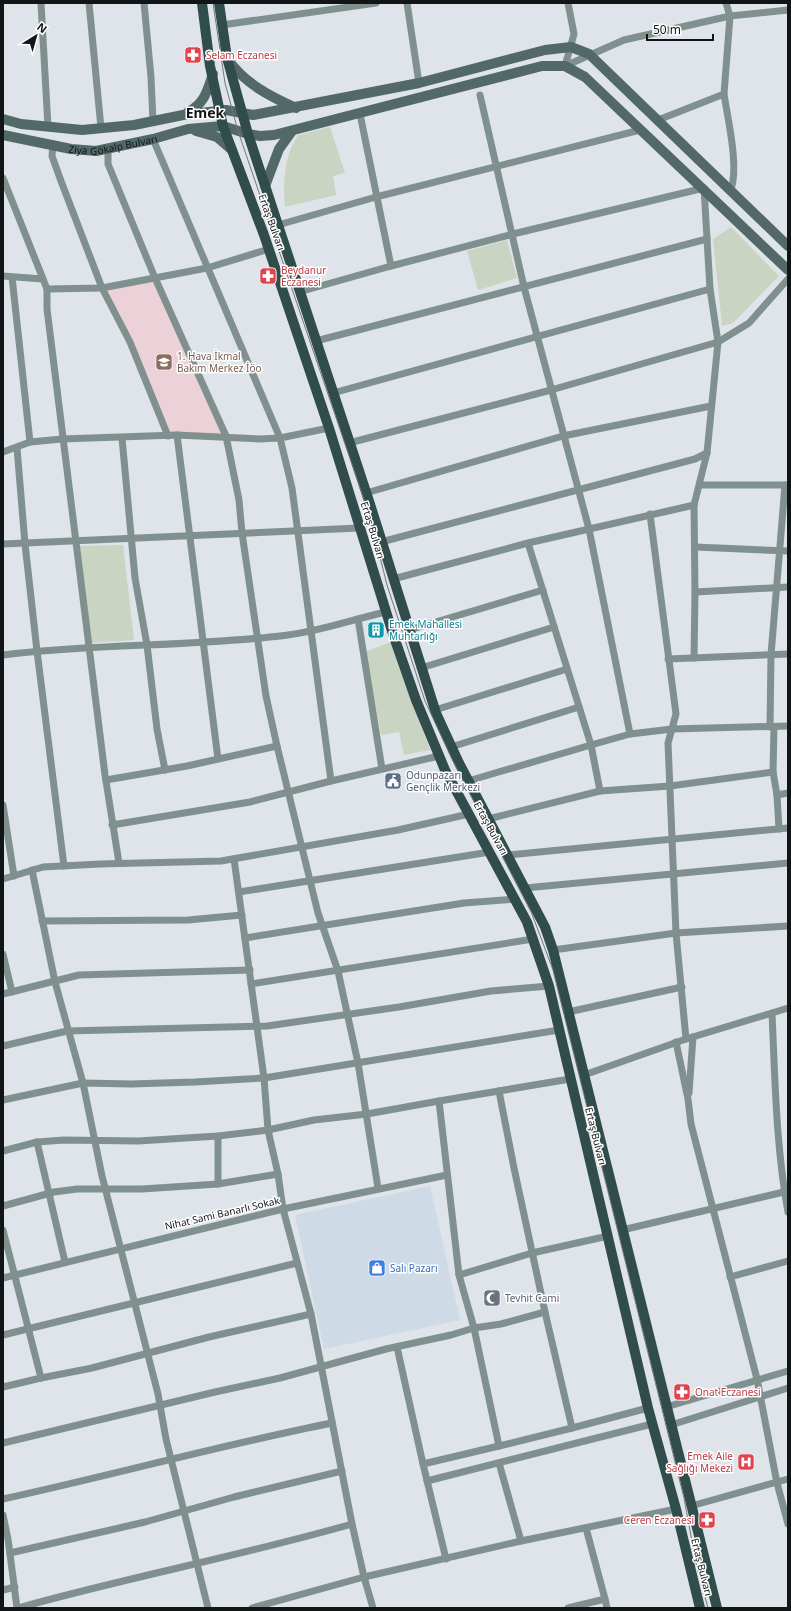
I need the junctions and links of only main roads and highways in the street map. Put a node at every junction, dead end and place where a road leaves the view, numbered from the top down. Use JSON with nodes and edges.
{"nodes":[{"id":1,"x":202,"y":3,"type":"edge"},
{"id":2,"x":219,"y":3,"type":"edge"},
{"id":3,"x":226,"y":58,"type":"junction"},
{"id":4,"x":213,"y":74,"type":"junction"},
{"id":5,"x":296,"y":108,"type":"junction"},
{"id":6,"x":220,"y":110,"type":"junction"},
{"id":7,"x":242,"y":114,"type":"junction"},
{"id":8,"x":183,"y":115,"type":"junction"},
{"id":9,"x":3,"y":119,"type":"edge"},
{"id":10,"x":223,"y":126,"type":"junction"},
{"id":11,"x":188,"y":129,"type":"junction"},
{"id":12,"x":292,"y":131,"type":"junction"},
{"id":13,"x":248,"y":134,"type":"junction"},
{"id":14,"x":3,"y":135,"type":"edge"},
{"id":15,"x":233,"y":151,"type":"junction"},
{"id":16,"x":265,"y":186,"type":"junction"},
{"id":17,"x":788,"y":246,"type":"edge"},
{"id":18,"x":788,"y":270,"type":"edge"},
{"id":19,"x":700,"y":1608,"type":"edge"},
{"id":20,"x":717,"y":1608,"type":"edge"}],
"edges":[{"from":1,"to":4,"type":"main road","name":"Ertaş Bulvarı"},
{"from":2,"to":3,"type":"main road","name":"Ertaş Bulvarı"},
{"from":3,"to":5,"type":"main road"},
{"from":3,"to":7,"type":"main road","name":"Ertaş Bulvarı"},
{"from":4,"to":6,"type":"main road","name":"Ertaş Bulvarı"},
{"from":4,"to":8,"type":"main road"},
{"from":5,"to":7,"type":"main road","name":"Ziya Gökalp Bulvarı"},
{"from":5,"to":17,"type":"main road","name":"Ziya Gökalp Bulvarı"},
{"from":6,"to":7,"type":"main road","name":"Ziya Gökalp Bulvarı"},
{"from":6,"to":8,"type":"main road","name":"Ziya Gökalp Bulvarı"},
{"from":6,"to":10,"type":"main road","name":"Ertaş Bulvarı"},
{"from":7,"to":13,"type":"main road","name":"Ertaş Bulvarı"},
{"from":8,"to":9,"type":"main road","name":"Ziya Gökalp Bulvarı"},
{"from":10,"to":11,"type":"main road","name":"Ziya Gökalp Bulvarı"},
{"from":10,"to":13,"type":"main road"},
{"from":10,"to":15,"type":"main road","name":"Ertaş Bulvarı"},
{"from":11,"to":14,"type":"main road","name":"Ziya Gökalp Bulvarı"},
{"from":11,"to":15,"type":"main road"},
{"from":12,"to":13,"type":"main road"},
{"from":12,"to":16,"type":"main road"},
{"from":12,"to":18,"type":"main road"},
{"from":13,"to":16,"type":"main road","name":"Ertaş Bulvarı"},
{"from":15,"to":19,"type":"main road","name":"Ertaş Bulvarı"},
{"from":16,"to":20,"type":"main road","name":"Ertaş Bulvarı"}]}
